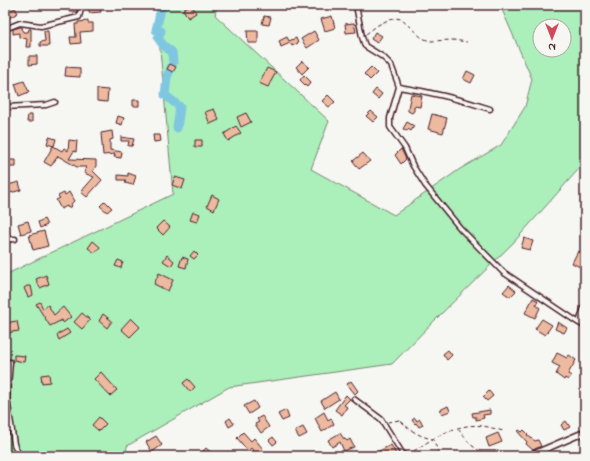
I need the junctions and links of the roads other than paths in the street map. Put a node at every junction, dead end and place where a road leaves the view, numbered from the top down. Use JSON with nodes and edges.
{"nodes":[{"id":1,"x":82,"y":5,"type":"edge"},
{"id":2,"x":356,"y":5,"type":"edge"},
{"id":3,"x":5,"y":30,"type":"edge"},
{"id":4,"x":399,"y":87,"type":"junction"},
{"id":5,"x":55,"y":102,"type":"dead end"},
{"id":6,"x":5,"y":107,"type":"edge"},
{"id":7,"x":490,"y":109,"type":"dead end"},
{"id":8,"x":14,"y":239,"type":"dead end"},
{"id":9,"x":5,"y":240,"type":"edge"},
{"id":10,"x":585,"y":304,"type":"edge"},
{"id":11,"x":579,"y":323,"type":"junction"},
{"id":12,"x":585,"y":326,"type":"edge"},
{"id":13,"x":10,"y":362,"type":"dead end"},
{"id":14,"x":354,"y":399,"type":"dead end"},
{"id":15,"x":585,"y":432,"type":"edge"},
{"id":16,"x":19,"y":456,"type":"edge"},
{"id":17,"x":405,"y":456,"type":"edge"},
{"id":18,"x":529,"y":456,"type":"edge"}],
"edges":[{"from":1,"to":3,"type":"street"},
{"from":2,"to":4,"type":"street"},
{"from":4,"to":7,"type":"street"},
{"from":4,"to":11,"type":"street"},
{"from":5,"to":6,"type":"street"},
{"from":8,"to":9,"type":"street"},
{"from":10,"to":11,"type":"street"},
{"from":11,"to":12,"type":"street"},
{"from":13,"to":16,"type":"street"},
{"from":14,"to":17,"type":"street"},
{"from":15,"to":18,"type":"street"}]}
